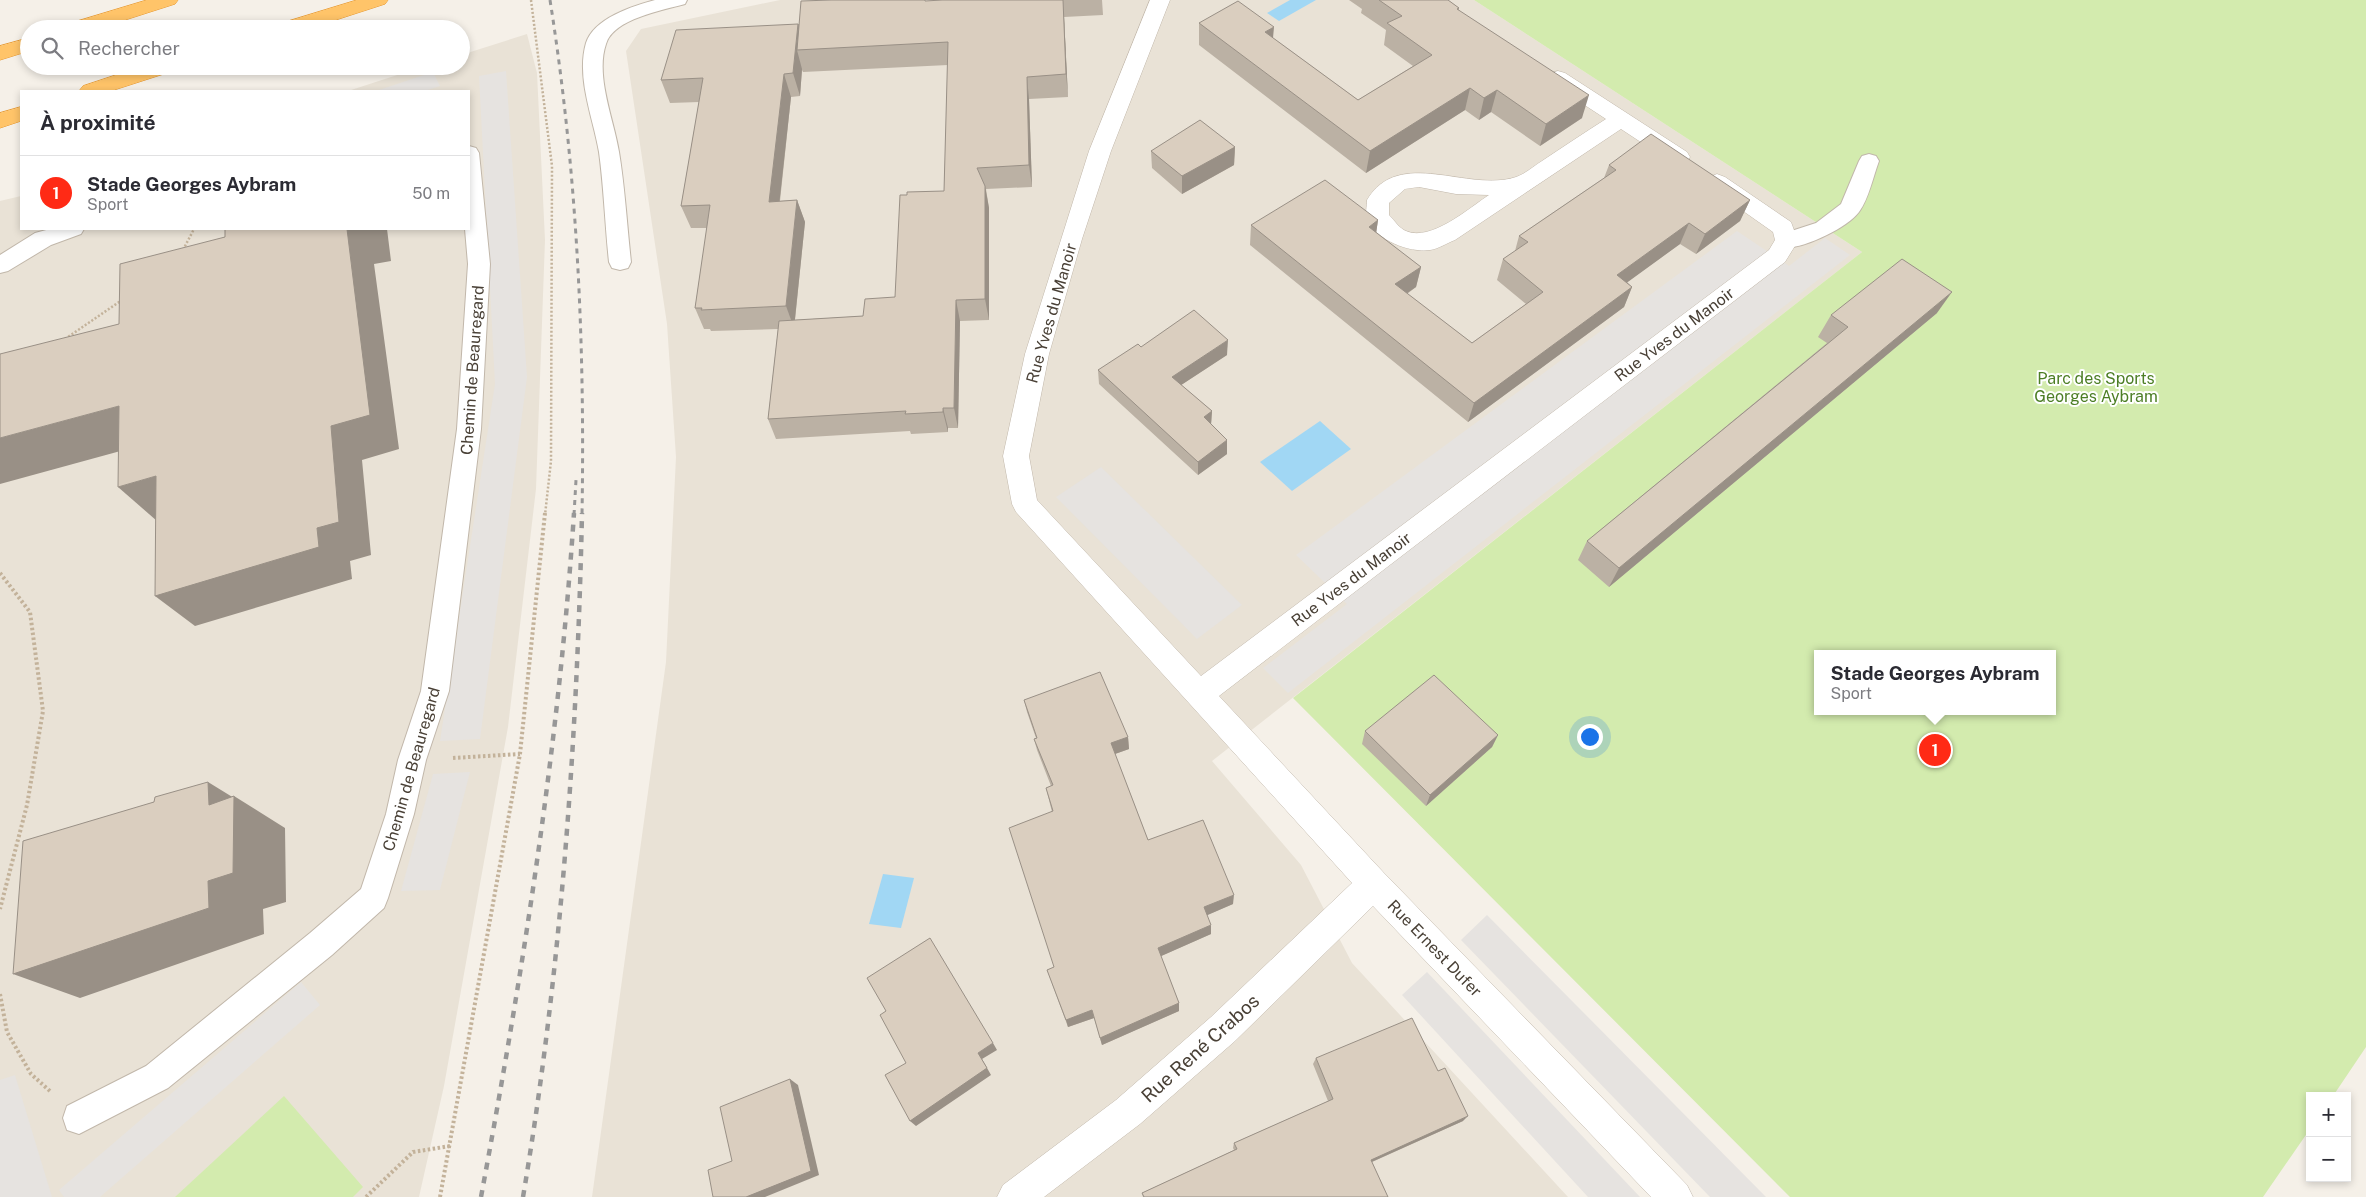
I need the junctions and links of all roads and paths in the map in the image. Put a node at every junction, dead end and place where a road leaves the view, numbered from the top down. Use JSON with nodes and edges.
{"nodes":[{"id":1,"x":168,"y":0,"type":"edge"},
{"id":2,"x":378,"y":0,"type":"edge"},
{"id":3,"x":531,"y":0,"type":"edge"},
{"id":4,"x":678,"y":0,"type":"edge"},
{"id":5,"x":1160,"y":0,"type":"edge"},
{"id":6,"x":104,"y":20,"type":"edge"},
{"id":7,"x":315,"y":20,"type":"edge"},
{"id":8,"x":20,"y":47,"type":"edge"},
{"id":9,"x":0,"y":53,"type":"edge"},
{"id":10,"x":1538,"y":64,"type":"edge"},
{"id":11,"x":139,"y":75,"type":"edge"},
{"id":12,"x":93,"y":90,"type":"edge"},
{"id":13,"x":20,"y":114,"type":"edge"},
{"id":14,"x":1621,"y":119,"type":"junction"},
{"id":15,"x":0,"y":121,"type":"edge"},
{"id":16,"x":1868,"y":161,"type":"dead end"},
{"id":17,"x":470,"y":164,"type":"edge"},
{"id":18,"x":1523,"y":184,"type":"junction"},
{"id":19,"x":70,"y":230,"type":"edge"},
{"id":20,"x":194,"y":230,"type":"edge"},
{"id":21,"x":1787,"y":241,"type":"junction"},
{"id":22,"x":179,"y":254,"type":"edge"},
{"id":23,"x":620,"y":262,"type":"dead end"},
{"id":24,"x":0,"y":265,"type":"edge"},
{"id":25,"x":126,"y":298,"type":"edge"},
{"id":26,"x":64,"y":340,"type":"edge"},
{"id":27,"x":0,"y":573,"type":"edge"},
{"id":28,"x":1200,"y":694,"type":"junction"},
{"id":29,"x":520,"y":754,"type":"junction"},
{"id":30,"x":412,"y":760,"type":"junction"},
{"id":31,"x":1372,"y":884,"type":"junction"},
{"id":32,"x":0,"y":909,"type":"edge"},
{"id":33,"x":0,"y":994,"type":"edge"},
{"id":34,"x":80,"y":1118,"type":"joint"},
{"id":35,"x":450,"y":1146,"type":"junction"},
{"id":36,"x":366,"y":1197,"type":"edge"},
{"id":37,"x":440,"y":1197,"type":"edge"},
{"id":38,"x":1015,"y":1197,"type":"edge"},
{"id":39,"x":1675,"y":1197,"type":"edge"}],
"edges":[{"from":1,"to":6,"type":"highway"},
{"from":2,"to":7,"type":"highway"},
{"from":3,"to":29,"type":"path"},
{"from":4,"to":23,"type":"lane"},
{"from":5,"to":28,"type":"street","name":"Rue Yves du Manoir"},
{"from":8,"to":9,"type":"highway"},
{"from":10,"to":14,"type":"street"},
{"from":11,"to":12,"type":"highway"},
{"from":13,"to":15,"type":"highway"},
{"from":14,"to":18,"type":"street"},
{"from":14,"to":21,"type":"street"},
{"from":16,"to":21,"type":"lane"},
{"from":17,"to":30,"type":"lane","name":"Chemin de Beauregard"},
{"from":18,"to":18,"type":"street"},
{"from":19,"to":24,"type":"lane"},
{"from":20,"to":22,"type":"path"},
{"from":21,"to":28,"type":"street","name":"Rue Yves du Manoir"},
{"from":25,"to":26,"type":"path"},
{"from":27,"to":32,"type":"path"},
{"from":28,"to":31,"type":"street","name":"Rue Ernest Dufer"},
{"from":29,"to":30,"type":"path"},
{"from":29,"to":35,"type":"path"},
{"from":30,"to":34,"type":"lane","name":"Chemin de Beauregard"},
{"from":31,"to":38,"type":"street","name":"Rue René Crabos"},
{"from":31,"to":39,"type":"street","name":"Rue Ernest Dufer"},
{"from":33,"to":34,"type":"path"},
{"from":35,"to":36,"type":"path"},
{"from":35,"to":37,"type":"path"}]}
